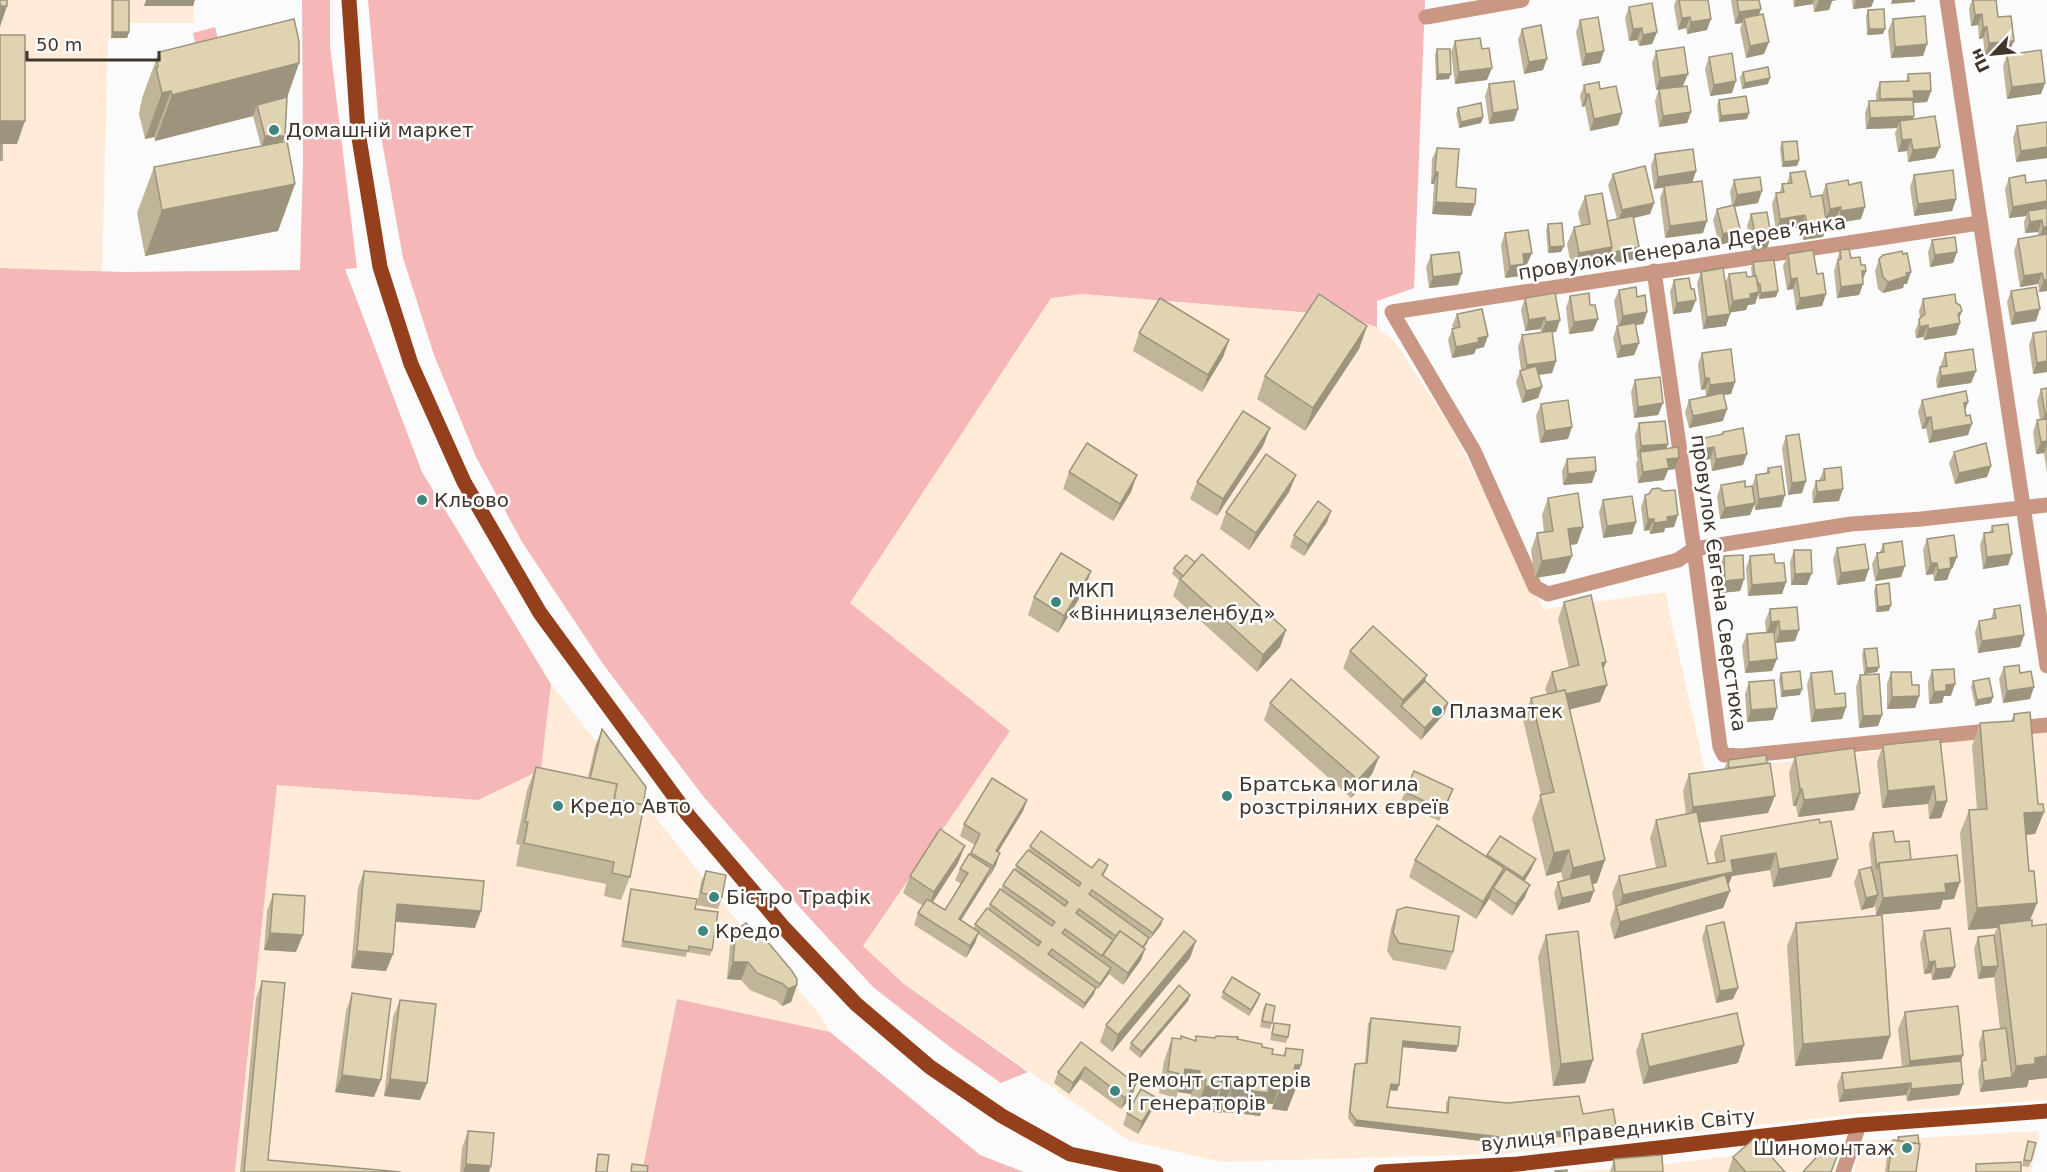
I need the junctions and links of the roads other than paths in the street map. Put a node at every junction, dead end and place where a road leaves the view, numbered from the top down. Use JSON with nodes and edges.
{"nodes":[{"id":1,"x":350,"y":0,"type":"edge"},
{"id":2,"x":1522,"y":0,"type":"edge"},
{"id":3,"x":1947,"y":0,"type":"edge"},
{"id":4,"x":1426,"y":17,"type":"dead end"},
{"id":5,"x":1979,"y":223,"type":"junction"},
{"id":6,"x":1654,"y":271,"type":"junction"},
{"id":7,"x":2047,"y":505,"type":"edge"},
{"id":8,"x":2024,"y":507,"type":"junction"},
{"id":9,"x":1694,"y":549,"type":"junction"},
{"id":10,"x":2047,"y":666,"type":"edge"},
{"id":11,"x":2047,"y":725,"type":"edge"},
{"id":12,"x":2047,"y":1111,"type":"edge"},
{"id":13,"x":1859,"y":1125,"type":"junction"},
{"id":14,"x":1156,"y":1172,"type":"edge"},
{"id":15,"x":1381,"y":1172,"type":"edge"},
{"id":16,"x":1843,"y":1172,"type":"edge"}],
"edges":[{"from":1,"to":14,"type":"main road"},
{"from":2,"to":4,"type":"street"},
{"from":3,"to":5,"type":"street"},
{"from":5,"to":6,"type":"street","name":"провулок Генерала Деревʼянка"},
{"from":5,"to":8,"type":"street"},
{"from":6,"to":9,"type":"street","name":"провулок Євгена Сверстюка"},
{"from":6,"to":9,"type":"street","name":"провулок Генерала Деревʼянка"},
{"from":7,"to":8,"type":"street"},
{"from":8,"to":9,"type":"street"},
{"from":8,"to":10,"type":"street"},
{"from":9,"to":11,"type":"street","name":"провулок Євгена Сверстюка"},
{"from":12,"to":13,"type":"main road","name":"вулиця Праведників Світу"},
{"from":13,"to":15,"type":"main road","name":"вулиця Праведників Світу"},
{"from":13,"to":16,"type":"street"}]}
